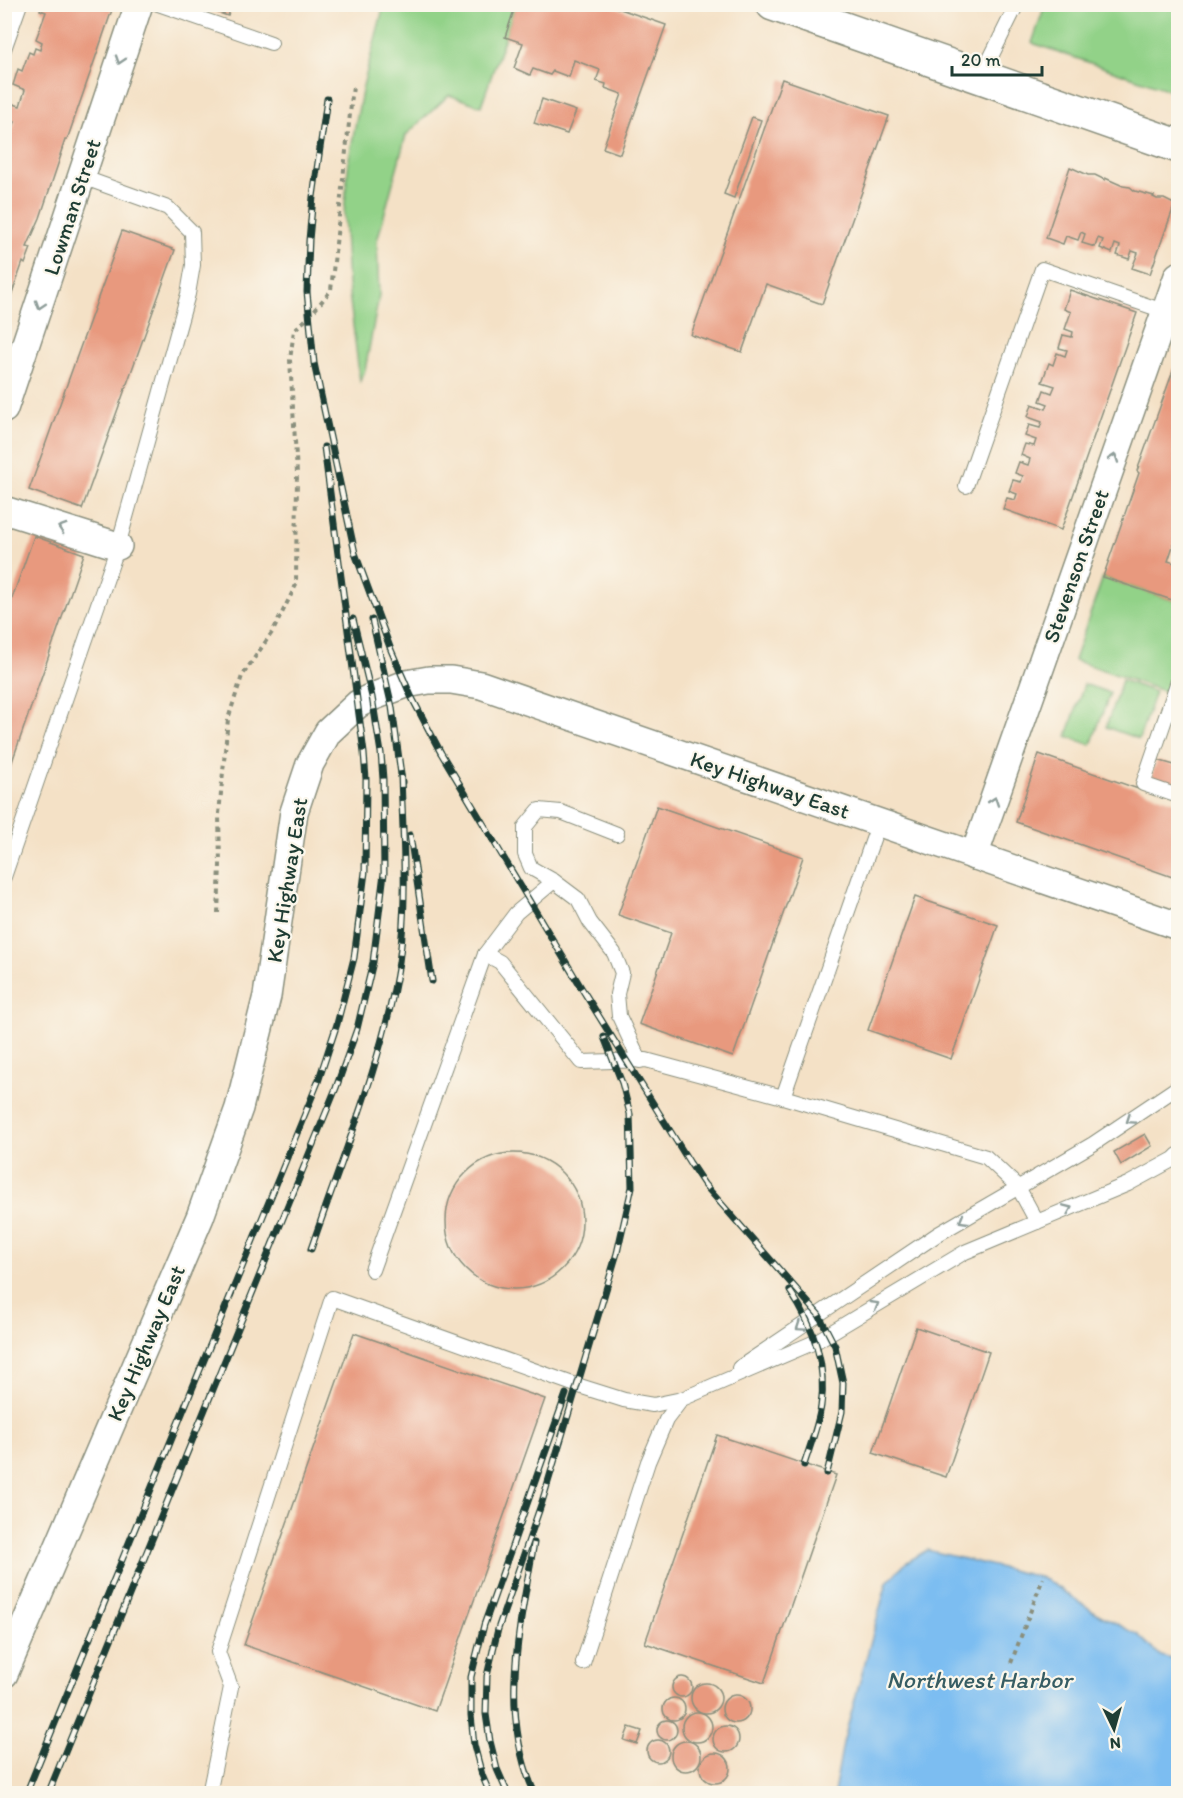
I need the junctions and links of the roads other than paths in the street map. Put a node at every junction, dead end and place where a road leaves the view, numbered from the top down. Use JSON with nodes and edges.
{"nodes":[{"id":1,"x":20,"y":4,"type":"edge"},
{"id":2,"x":139,"y":4,"type":"edge"},
{"id":3,"x":158,"y":4,"type":"edge"},
{"id":4,"x":772,"y":4,"type":"edge"},
{"id":5,"x":1017,"y":4,"type":"edge"},
{"id":6,"x":271,"y":43,"type":"dead end"},
{"id":7,"x":4,"y":49,"type":"edge"},
{"id":8,"x":981,"y":77,"type":"junction"},
{"id":9,"x":1179,"y":146,"type":"edge"},
{"id":10,"x":82,"y":177,"type":"junction"},
{"id":11,"x":1179,"y":276,"type":"edge"},
{"id":12,"x":1172,"y":314,"type":"edge"},
{"id":13,"x":13,"y":356,"type":"edge"},
{"id":14,"x":4,"y":409,"type":"edge"},
{"id":15,"x":966,"y":486,"type":"dead end"},
{"id":16,"x":4,"y":510,"type":"edge"},
{"id":17,"x":118,"y":546,"type":"junction"},
{"id":18,"x":1179,"y":681,"type":"edge"},
{"id":19,"x":1179,"y":796,"type":"edge"},
{"id":20,"x":879,"y":822,"type":"junction"},
{"id":21,"x":617,"y":834,"type":"dead end"},
{"id":22,"x":974,"y":856,"type":"junction"},
{"id":23,"x":4,"y":877,"type":"edge"},
{"id":24,"x":554,"y":881,"type":"junction"},
{"id":25,"x":1179,"y":926,"type":"edge"},
{"id":26,"x":485,"y":954,"type":"junction"},
{"id":27,"x":640,"y":1061,"type":"junction"},
{"id":28,"x":1179,"y":1087,"type":"edge"},
{"id":29,"x":783,"y":1098,"type":"junction"},
{"id":30,"x":1179,"y":1155,"type":"edge"},
{"id":31,"x":1018,"y":1188,"type":"junction"},
{"id":32,"x":1037,"y":1222,"type":"junction"},
{"id":33,"x":372,"y":1270,"type":"dead end"},
{"id":34,"x":710,"y":1388,"type":"junction"},
{"id":35,"x":682,"y":1399,"type":"junction"},
{"id":36,"x":583,"y":1663,"type":"dead end"},
{"id":37,"x":4,"y":1674,"type":"edge"},
{"id":38,"x":209,"y":1794,"type":"edge"}],
"edges":[{"from":1,"to":7,"type":"lane"},
{"from":2,"to":10,"type":"street","name":"Lowman Street","one_way":true},
{"from":3,"to":6,"type":"lane"},
{"from":4,"to":8,"type":"street"},
{"from":5,"to":8,"type":"lane"},
{"from":8,"to":9,"type":"street"},
{"from":10,"to":13,"type":"street","name":"Lowman Street","one_way":true},
{"from":10,"to":17,"type":"lane"},
{"from":11,"to":12,"type":"street","name":"Stevenson Street"},
{"from":12,"to":15,"type":"lane"},
{"from":22,"to":12,"type":"street","name":"Stevenson Street","one_way":true},
{"from":13,"to":14,"type":"street","name":"Lowman Street"},
{"from":17,"to":16,"type":"street","one_way":true},
{"from":17,"to":23,"type":"lane"},
{"from":18,"to":19,"type":"lane"},
{"from":20,"to":22,"type":"street","name":"Key Highway East"},
{"from":20,"to":29,"type":"lane"},
{"from":20,"to":37,"type":"street","name":"Key Highway East"},
{"from":21,"to":24,"type":"lane"},
{"from":22,"to":25,"type":"street","name":"Key Highway East"},
{"from":24,"to":26,"type":"lane"},
{"from":24,"to":27,"type":"lane"},
{"from":26,"to":27,"type":"lane"},
{"from":26,"to":33,"type":"lane"},
{"from":27,"to":29,"type":"lane"},
{"from":28,"to":31,"type":"lane","one_way":true},
{"from":29,"to":31,"type":"lane"},
{"from":32,"to":30,"type":"lane","one_way":true},
{"from":31,"to":32,"type":"lane"},
{"from":31,"to":34,"type":"lane","one_way":true},
{"from":34,"to":32,"type":"lane","one_way":true},
{"from":34,"to":35,"type":"lane"},
{"from":35,"to":36,"type":"lane"},
{"from":35,"to":38,"type":"lane"}]}
